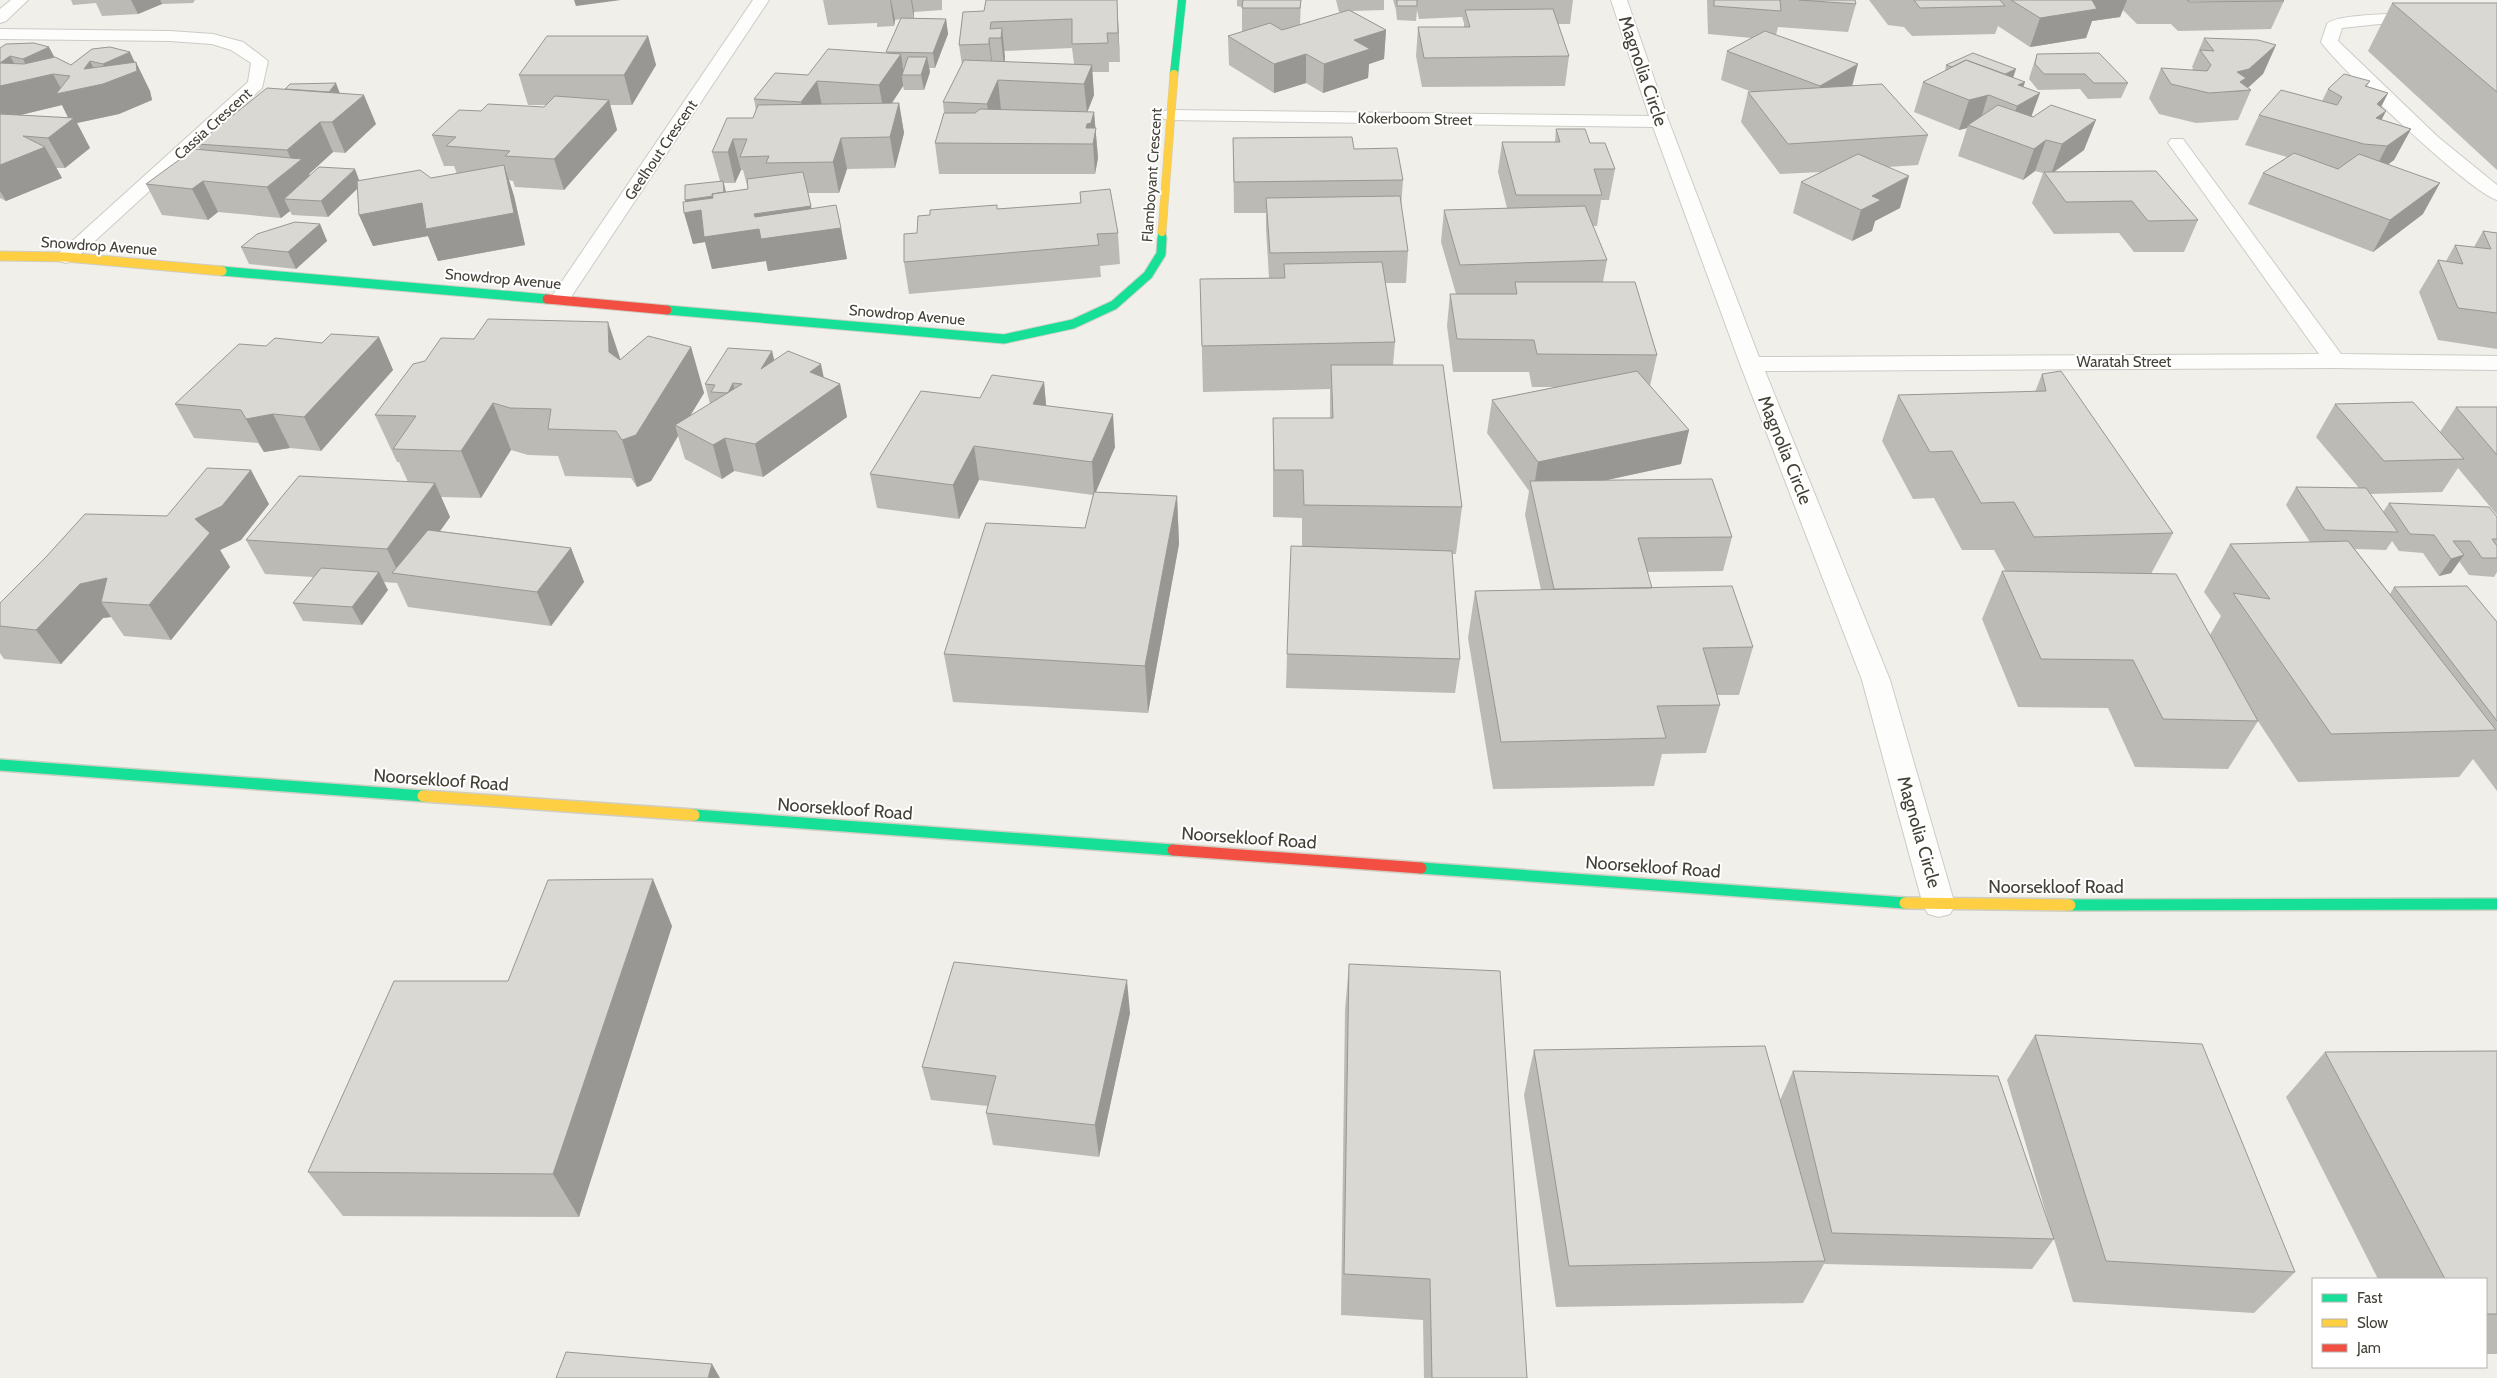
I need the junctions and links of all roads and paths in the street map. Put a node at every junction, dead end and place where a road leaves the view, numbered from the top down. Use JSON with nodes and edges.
{"nodes":[{"id":1,"x":20,"y":0,"type":"edge"},
{"id":2,"x":761,"y":0,"type":"edge"},
{"id":3,"x":1182,"y":0,"type":"edge"},
{"id":4,"x":1619,"y":0,"type":"edge"},
{"id":5,"x":0,"y":18,"type":"edge"},
{"id":6,"x":2497,"y":18,"type":"edge"},
{"id":7,"x":0,"y":34,"type":"edge"},
{"id":8,"x":1170,"y":115,"type":"junction"},
{"id":9,"x":1660,"y":122,"type":"junction"},
{"id":10,"x":2176,"y":143,"type":"dead end"},
{"id":11,"x":2497,"y":194,"type":"edge"},
{"id":12,"x":0,"y":256,"type":"edge"},
{"id":13,"x":66,"y":257,"type":"junction"},
{"id":14,"x":560,"y":299,"type":"junction"},
{"id":15,"x":1004,"y":338,"type":"joint"},
{"id":16,"x":2335,"y":361,"type":"junction"},
{"id":17,"x":2497,"y":363,"type":"edge"},
{"id":18,"x":1751,"y":364,"type":"junction"},
{"id":19,"x":0,"y":765,"type":"edge"},
{"id":20,"x":2497,"y":904,"type":"edge"},
{"id":21,"x":1939,"y":905,"type":"junction"}],
"edges":[{"from":1,"to":5,"type":"street"},
{"from":2,"to":14,"type":"street","name":"Geelhout Crescent"},
{"from":3,"to":8,"type":"street","name":"Flamboyant Crescent"},
{"from":4,"to":9,"type":"street","name":"Magnolia Circle"},
{"from":6,"to":11,"type":"street"},
{"from":7,"to":13,"type":"street","name":"Cassia Crescent"},
{"from":8,"to":9,"type":"street","name":"Kokerboom Street"},
{"from":8,"to":15,"type":"street","name":"Flamboyant Crescent"},
{"from":9,"to":18,"type":"street","name":"Magnolia Circle"},
{"from":10,"to":16,"type":"street"},
{"from":12,"to":13,"type":"street","name":"Snowdrop Avenue"},
{"from":13,"to":14,"type":"street","name":"Snowdrop Avenue"},
{"from":14,"to":15,"type":"street","name":"Snowdrop Avenue"},
{"from":16,"to":17,"type":"street","name":"Waratah Street"},
{"from":16,"to":18,"type":"street","name":"Waratah Street"},
{"from":18,"to":21,"type":"street","name":"Magnolia Circle"},
{"from":19,"to":21,"type":"street","name":"Noorsekloof Road"},
{"from":20,"to":21,"type":"street","name":"Noorsekloof Road"}]}
